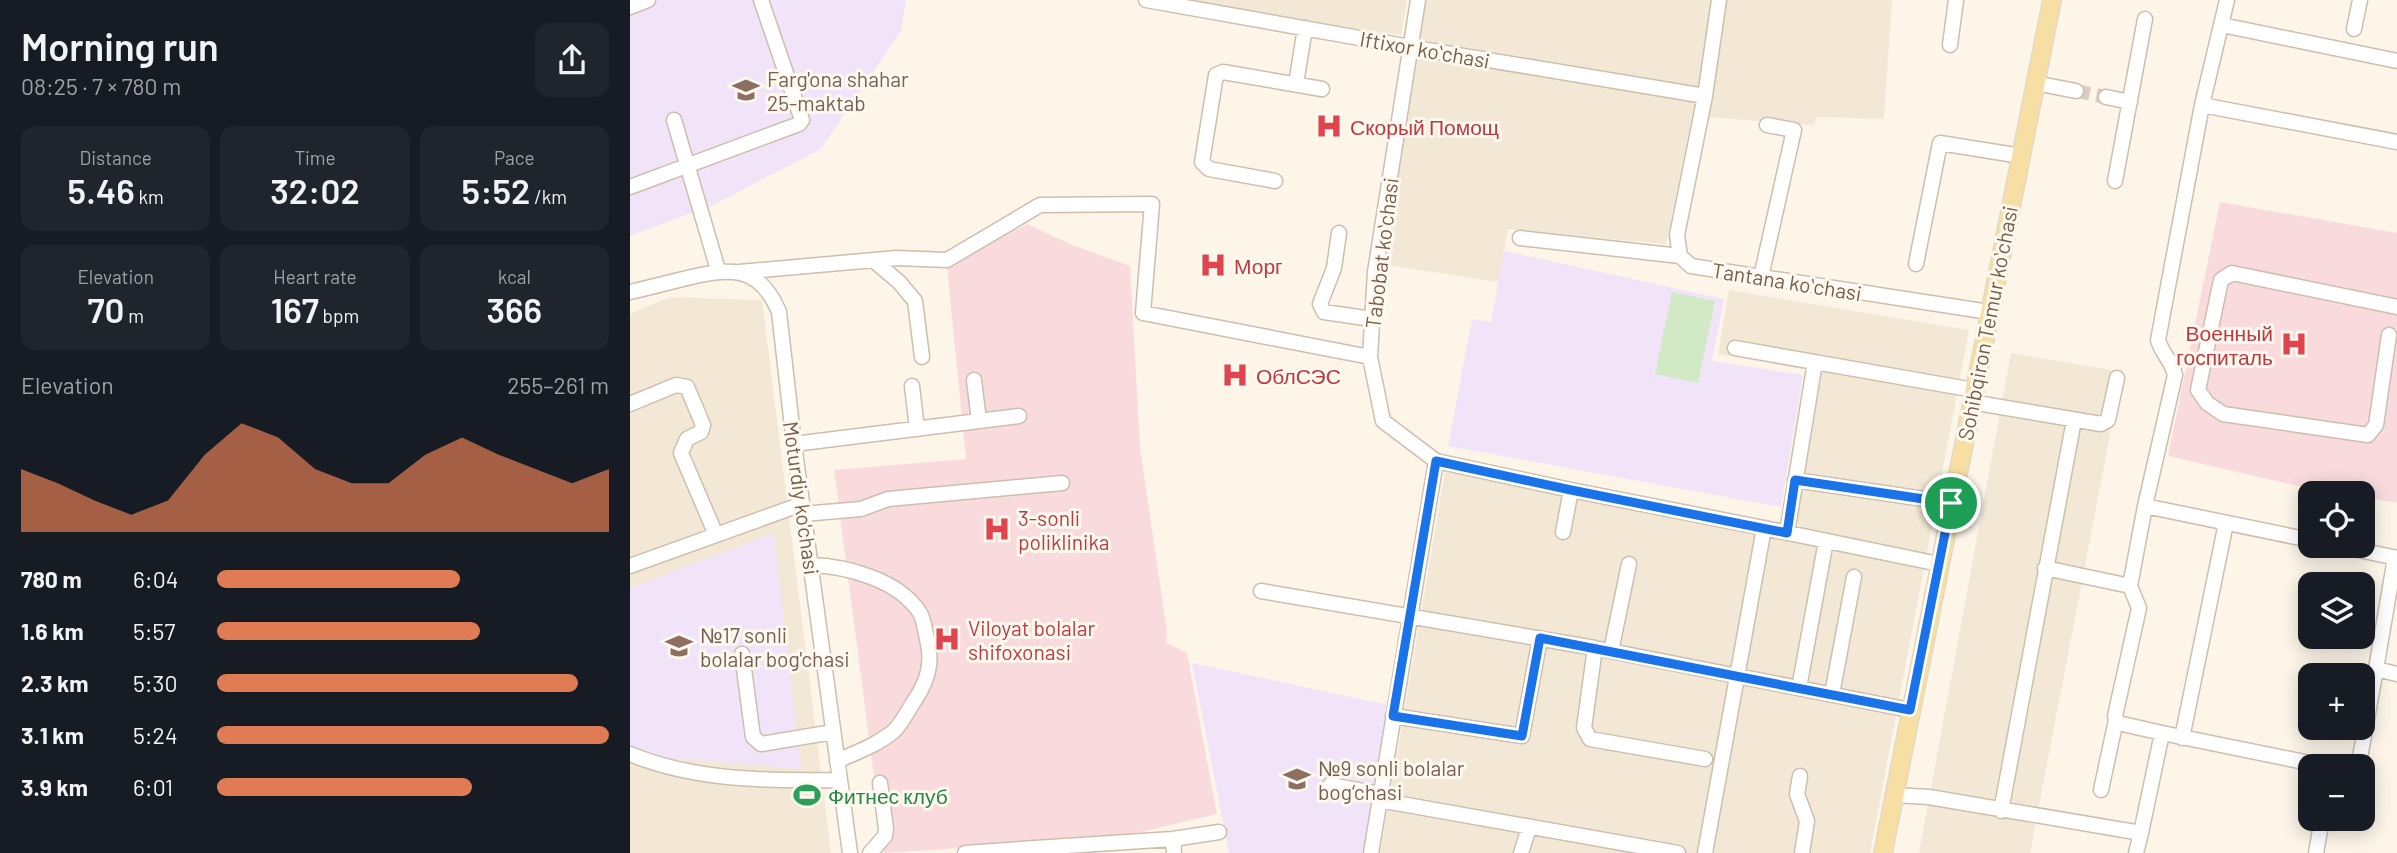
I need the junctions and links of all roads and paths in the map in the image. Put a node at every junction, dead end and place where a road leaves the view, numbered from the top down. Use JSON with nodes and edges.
{"nodes":[{"id":1,"x":648,"y":0,"type":"edge"},
{"id":2,"x":761,"y":0,"type":"edge"},
{"id":3,"x":1146,"y":0,"type":"edge"},
{"id":4,"x":1418,"y":0,"type":"edge"},
{"id":5,"x":1719,"y":0,"type":"edge"},
{"id":6,"x":1956,"y":0,"type":"edge"},
{"id":7,"x":2052,"y":0,"type":"edge"},
{"id":8,"x":2227,"y":0,"type":"edge"},
{"id":9,"x":2360,"y":0,"type":"edge"},
{"id":10,"x":630,"y":7,"type":"edge"},
{"id":11,"x":2145,"y":19,"type":"dead end"},
{"id":12,"x":2222,"y":25,"type":"junction"},
{"id":13,"x":1305,"y":28,"type":"junction"},
{"id":14,"x":2354,"y":29,"type":"dead end"},
{"id":15,"x":1950,"y":45,"type":"dead end"},
{"id":16,"x":1410,"y":47,"type":"junction"},
{"id":17,"x":2397,"y":61,"type":"edge"},
{"id":18,"x":2035,"y":83,"type":"junction"},
{"id":19,"x":1296,"y":84,"type":"junction"},
{"id":20,"x":1322,"y":89,"type":"dead end"},
{"id":21,"x":2076,"y":91,"type":"tunnel mouth"},
{"id":22,"x":1705,"y":96,"type":"junction"},
{"id":23,"x":2106,"y":97,"type":"tunnel mouth"},
{"id":24,"x":2130,"y":102,"type":"junction"},
{"id":25,"x":2202,"y":105,"type":"junction"},
{"id":26,"x":674,"y":120,"type":"dead end"},
{"id":27,"x":1767,"y":125,"type":"dead end"},
{"id":28,"x":2397,"y":142,"type":"edge"},
{"id":29,"x":2021,"y":156,"type":"junction"},
{"id":30,"x":688,"y":167,"type":"junction"},
{"id":31,"x":1275,"y":181,"type":"dead end"},
{"id":32,"x":2115,"y":181,"type":"dead end"},
{"id":33,"x":630,"y":187,"type":"edge"},
{"id":34,"x":1339,"y":233,"type":"dead end"},
{"id":35,"x":1520,"y":238,"type":"dead end"},
{"id":36,"x":1680,"y":256,"type":"junction"},
{"id":37,"x":873,"y":260,"type":"junction"},
{"id":38,"x":1916,"y":264,"type":"dead end"},
{"id":39,"x":718,"y":270,"type":"junction"},
{"id":40,"x":739,"y":272,"type":"junction"},
{"id":41,"x":1761,"y":277,"type":"junction"},
{"id":42,"x":630,"y":292,"type":"edge"},
{"id":43,"x":2397,"y":307,"type":"edge"},
{"id":44,"x":1989,"y":312,"type":"junction"},
{"id":45,"x":1371,"y":319,"type":"junction"},
{"id":46,"x":2389,"y":335,"type":"dead end"},
{"id":47,"x":1735,"y":348,"type":"dead end"},
{"id":48,"x":1370,"y":357,"type":"junction"},
{"id":49,"x":922,"y":358,"type":"dead end"},
{"id":50,"x":1815,"y":362,"type":"junction"},
{"id":51,"x":2117,"y":378,"type":"dead end"},
{"id":52,"x":974,"y":380,"type":"dead end"},
{"id":53,"x":912,"y":386,"type":"dead end"},
{"id":54,"x":1972,"y":396,"type":"junction"},
{"id":55,"x":630,"y":404,"type":"edge"},
{"id":56,"x":1019,"y":416,"type":"dead end"},
{"id":57,"x":2074,"y":420,"type":"junction"},
{"id":58,"x":979,"y":421,"type":"junction"},
{"id":59,"x":917,"y":429,"type":"junction"},
{"id":60,"x":794,"y":444,"type":"junction"},
{"id":61,"x":1436,"y":461,"type":"junction"},
{"id":62,"x":1795,"y":480,"type":"junction"},
{"id":63,"x":1062,"y":483,"type":"dead end"},
{"id":64,"x":1571,"y":490,"type":"junction"},
{"id":65,"x":1951,"y":503,"type":"junction"},
{"id":66,"x":2145,"y":506,"type":"junction"},
{"id":67,"x":803,"y":509,"type":"junction"},
{"id":68,"x":2225,"y":523,"type":"junction"},
{"id":69,"x":1764,"y":528,"type":"junction"},
{"id":70,"x":1563,"y":532,"type":"dead end"},
{"id":71,"x":1787,"y":533,"type":"junction"},
{"id":72,"x":716,"y":535,"type":"junction"},
{"id":73,"x":2298,"y":538,"type":"edge"},
{"id":74,"x":1826,"y":541,"type":"junction"},
{"id":75,"x":2375,"y":554,"type":"edge"},
{"id":76,"x":2396,"y":558,"type":"edge"},
{"id":77,"x":1629,"y":564,"type":"dead end"},
{"id":78,"x":1939,"y":564,"type":"junction"},
{"id":79,"x":810,"y":565,"type":"junction"},
{"id":80,"x":630,"y":566,"type":"edge"},
{"id":81,"x":2045,"y":568,"type":"junction"},
{"id":82,"x":1854,"y":577,"type":"dead end"},
{"id":83,"x":2130,"y":586,"type":"junction"},
{"id":84,"x":1261,"y":591,"type":"dead end"},
{"id":85,"x":1410,"y":615,"type":"junction"},
{"id":86,"x":1540,"y":638,"type":"junction"},
{"id":87,"x":1595,"y":648,"type":"junction"},
{"id":88,"x":1611,"y":651,"type":"junction"},
{"id":89,"x":742,"y":654,"type":"dead end"},
{"id":90,"x":2376,"y":670,"type":"junction"},
{"id":91,"x":2397,"y":674,"type":"edge"},
{"id":92,"x":1736,"y":675,"type":"junction"},
{"id":93,"x":1799,"y":688,"type":"junction"},
{"id":94,"x":1832,"y":694,"type":"junction"},
{"id":95,"x":1910,"y":710,"type":"junction"},
{"id":96,"x":1393,"y":716,"type":"junction"},
{"id":97,"x":2116,"y":720,"type":"junction"},
{"id":98,"x":833,"y":732,"type":"junction"},
{"id":99,"x":2162,"y":733,"type":"junction"},
{"id":100,"x":2182,"y":737,"type":"junction"},
{"id":101,"x":630,"y":754,"type":"edge"},
{"id":102,"x":2360,"y":754,"type":"edge"},
{"id":103,"x":1705,"y":760,"type":"dead end"},
{"id":104,"x":837,"y":761,"type":"junction"},
{"id":105,"x":2298,"y":761,"type":"edge"},
{"id":106,"x":1800,"y":776,"type":"dead end"},
{"id":107,"x":840,"y":780,"type":"junction"},
{"id":108,"x":880,"y":783,"type":"dead end"},
{"id":109,"x":1330,"y":785,"type":"dead end"},
{"id":110,"x":2101,"y":790,"type":"dead end"},
{"id":111,"x":1893,"y":795,"type":"junction"},
{"id":112,"x":1380,"y":797,"type":"junction"},
{"id":113,"x":2001,"y":811,"type":"junction"},
{"id":114,"x":1529,"y":828,"type":"junction"},
{"id":115,"x":2320,"y":831,"type":"edge"},
{"id":116,"x":1219,"y":832,"type":"dead end"},
{"id":117,"x":2141,"y":833,"type":"junction"},
{"id":118,"x":1173,"y":846,"type":"edge"},
{"id":119,"x":1035,"y":851,"type":"edge"},
{"id":120,"x":850,"y":853,"type":"edge"},
{"id":121,"x":870,"y":853,"type":"edge"},
{"id":122,"x":965,"y":853,"type":"edge"},
{"id":123,"x":1371,"y":853,"type":"edge"},
{"id":124,"x":1521,"y":853,"type":"edge"},
{"id":125,"x":1678,"y":853,"type":"edge"},
{"id":126,"x":1704,"y":853,"type":"edge"},
{"id":127,"x":1802,"y":853,"type":"edge"},
{"id":128,"x":1883,"y":853,"type":"edge"},
{"id":129,"x":2136,"y":853,"type":"edge"},
{"id":130,"x":2316,"y":853,"type":"edge"}],
"edges":[{"from":1,"to":10,"type":"street"},
{"from":2,"to":30,"type":"street"},
{"from":3,"to":13,"type":"street","name":"Iftixor koʻchasi"},
{"from":4,"to":16,"type":"street","name":"Tabobat koʻchasi"},
{"from":5,"to":22,"type":"street"},
{"from":6,"to":15,"type":"street"},
{"from":7,"to":18,"type":"main road","name":"Sohibqiron Temur koʻchasi"},
{"from":8,"to":12,"type":"street"},
{"from":9,"to":14,"type":"street"},
{"from":11,"to":24,"type":"street"},
{"from":12,"to":17,"type":"street"},
{"from":12,"to":25,"type":"street"},
{"from":13,"to":16,"type":"street","name":"Iftixor koʻchasi"},
{"from":13,"to":19,"type":"street"},
{"from":16,"to":22,"type":"street","name":"Iftixor koʻchasi"},
{"from":16,"to":45,"type":"street","name":"Tabobat koʻchasi"},
{"from":18,"to":21,"type":"street"},
{"from":18,"to":29,"type":"main road","name":"Sohibqiron Temur koʻchasi"},
{"from":19,"to":20,"type":"street"},
{"from":19,"to":31,"type":"street"},
{"from":22,"to":36,"type":"street"},
{"from":23,"to":24,"type":"street"},
{"from":24,"to":32,"type":"street"},
{"from":25,"to":28,"type":"street"},
{"from":25,"to":66,"type":"street"},
{"from":26,"to":30,"type":"street"},
{"from":27,"to":41,"type":"street"},
{"from":29,"to":38,"type":"street"},
{"from":29,"to":44,"type":"main road","name":"Sohibqiron Temur koʻchasi"},
{"from":30,"to":33,"type":"street"},
{"from":30,"to":39,"type":"street"},
{"from":34,"to":45,"type":"street"},
{"from":35,"to":36,"type":"street","name":"Tantana koʻchasi"},
{"from":36,"to":41,"type":"street","name":"Tantana koʻchasi"},
{"from":37,"to":40,"type":"street"},
{"from":37,"to":48,"type":"street"},
{"from":37,"to":49,"type":"street"},
{"from":39,"to":40,"type":"street","name":"Moturdiy ko'chasi"},
{"from":39,"to":42,"type":"street","name":"Moturdiy ko'chasi"},
{"from":40,"to":60,"type":"street","name":"Moturdiy ko'chasi"},
{"from":41,"to":44,"type":"street","name":"Tantana koʻchasi"},
{"from":43,"to":46,"type":"street"},
{"from":44,"to":54,"type":"main road","name":"Sohibqiron Temur koʻchasi"},
{"from":45,"to":48,"type":"street","name":"Tabobat koʻchasi"},
{"from":47,"to":50,"type":"street"},
{"from":48,"to":61,"type":"street","name":"Tabobat koʻchasi"},
{"from":50,"to":54,"type":"street"},
{"from":50,"to":62,"type":"street"},
{"from":51,"to":57,"type":"street"},
{"from":52,"to":58,"type":"street"},
{"from":53,"to":59,"type":"street"},
{"from":54,"to":57,"type":"street"},
{"from":54,"to":65,"type":"main road","name":"Sohibqiron Temur koʻchasi"},
{"from":55,"to":72,"type":"street"},
{"from":56,"to":58,"type":"street"},
{"from":57,"to":81,"type":"street"},
{"from":58,"to":59,"type":"street"},
{"from":59,"to":60,"type":"street"},
{"from":60,"to":67,"type":"street","name":"Moturdiy ko'chasi"},
{"from":61,"to":64,"type":"street"},
{"from":61,"to":85,"type":"street"},
{"from":62,"to":65,"type":"street"},
{"from":62,"to":71,"type":"street"},
{"from":63,"to":67,"type":"street"},
{"from":64,"to":69,"type":"street"},
{"from":64,"to":70,"type":"street"},
{"from":65,"to":78,"type":"main road","name":"Sohibqiron Temur koʻchasi"},
{"from":66,"to":68,"type":"street"},
{"from":66,"to":83,"type":"street"},
{"from":67,"to":72,"type":"street"},
{"from":67,"to":79,"type":"street","name":"Moturdiy ko'chasi"},
{"from":68,"to":73,"type":"street"},
{"from":68,"to":100,"type":"street"},
{"from":69,"to":71,"type":"street"},
{"from":69,"to":92,"type":"street"},
{"from":71,"to":74,"type":"street"},
{"from":72,"to":80,"type":"street"},
{"from":74,"to":78,"type":"street"},
{"from":74,"to":93,"type":"street"},
{"from":75,"to":76,"type":"street"},
{"from":76,"to":90,"type":"street"},
{"from":77,"to":88,"type":"street"},
{"from":78,"to":95,"type":"main road","name":"Sohibqiron Temur koʻchasi"},
{"from":79,"to":98,"type":"street","name":"Moturdiy ko'chasi"},
{"from":79,"to":104,"type":"street"},
{"from":81,"to":83,"type":"street"},
{"from":81,"to":113,"type":"street"},
{"from":82,"to":94,"type":"street"},
{"from":83,"to":97,"type":"street"},
{"from":84,"to":85,"type":"street"},
{"from":85,"to":86,"type":"street"},
{"from":85,"to":96,"type":"street"},
{"from":86,"to":87,"type":"street"},
{"from":86,"to":96,"type":"street"},
{"from":87,"to":88,"type":"street"},
{"from":87,"to":103,"type":"street"},
{"from":88,"to":92,"type":"street"},
{"from":89,"to":98,"type":"street"},
{"from":90,"to":91,"type":"street"},
{"from":90,"to":102,"type":"street"},
{"from":92,"to":93,"type":"street"},
{"from":92,"to":126,"type":"street"},
{"from":93,"to":94,"type":"street"},
{"from":94,"to":95,"type":"street"},
{"from":95,"to":111,"type":"main road","name":"Sohibqiron Temur koʻchasi"},
{"from":96,"to":112,"type":"street"},
{"from":97,"to":99,"type":"street"},
{"from":97,"to":110,"type":"street"},
{"from":98,"to":104,"type":"street","name":"Moturdiy ko'chasi"},
{"from":99,"to":100,"type":"street"},
{"from":99,"to":117,"type":"street"},
{"from":100,"to":105,"type":"street"},
{"from":101,"to":107,"type":"street"},
{"from":104,"to":107,"type":"street","name":"Moturdiy ko'chasi"},
{"from":106,"to":127,"type":"street"},
{"from":107,"to":120,"type":"street","name":"Moturdiy ko'chasi"},
{"from":108,"to":121,"type":"street"},
{"from":109,"to":112,"type":"street"},
{"from":111,"to":113,"type":"street"},
{"from":111,"to":128,"type":"main road","name":"Sohibqiron Temur koʻchasi"},
{"from":112,"to":114,"type":"street"},
{"from":112,"to":123,"type":"street"},
{"from":113,"to":117,"type":"street"},
{"from":114,"to":124,"type":"street"},
{"from":114,"to":125,"type":"street"},
{"from":115,"to":130,"type":"street"},
{"from":116,"to":118,"type":"street"},
{"from":117,"to":129,"type":"street"},
{"from":118,"to":119,"type":"street"},
{"from":119,"to":122,"type":"street"}]}
